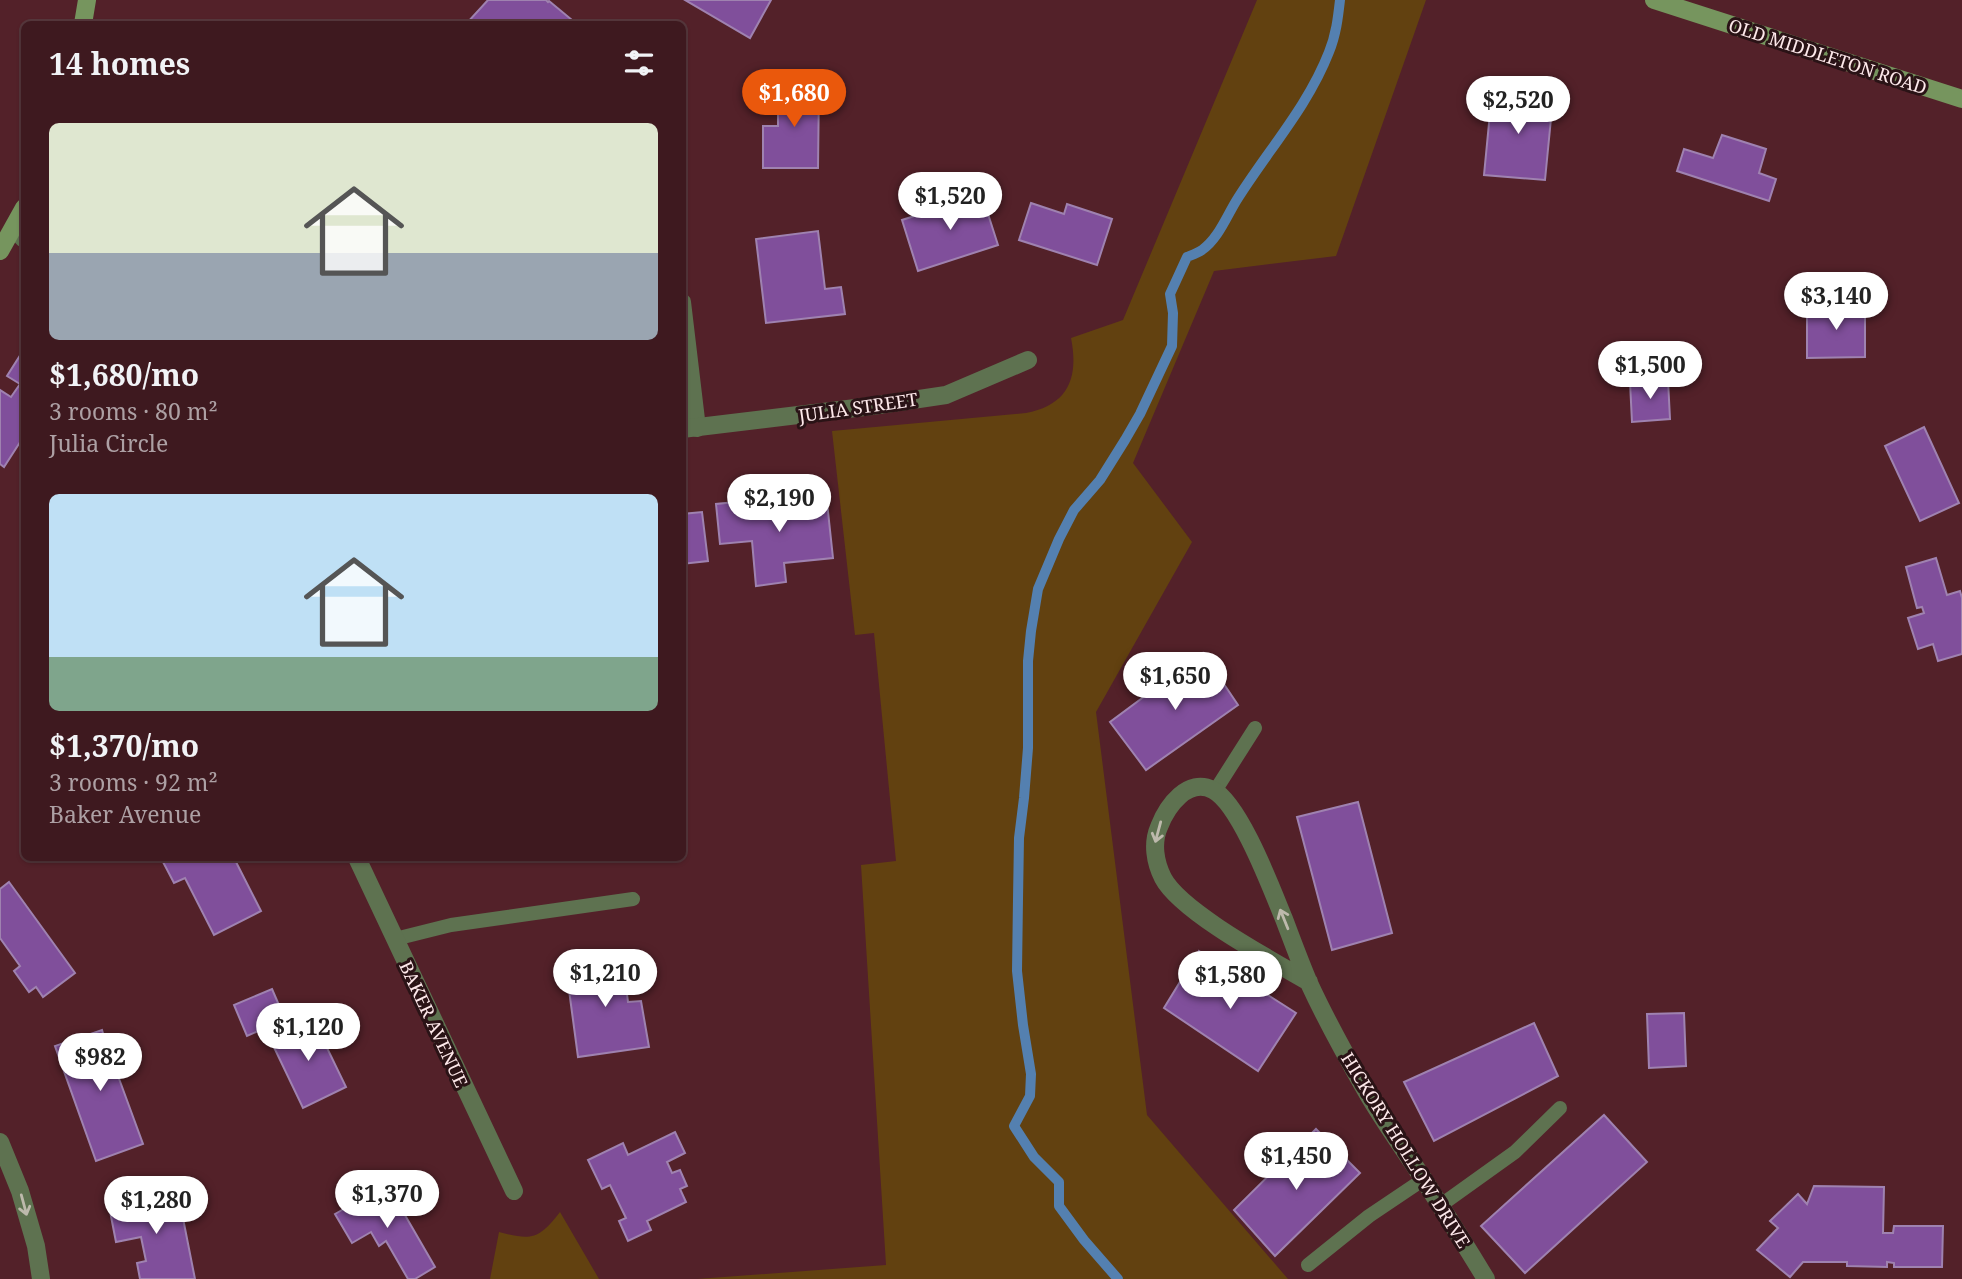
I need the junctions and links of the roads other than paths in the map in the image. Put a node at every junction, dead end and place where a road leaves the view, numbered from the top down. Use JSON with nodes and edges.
{"nodes":[{"id":1,"x":87,"y":0,"type":"edge"},
{"id":2,"x":1654,"y":0,"type":"edge"},
{"id":3,"x":84,"y":21,"type":"edge"},
{"id":4,"x":1962,"y":99,"type":"edge"},
{"id":5,"x":19,"y":234,"type":"edge"},
{"id":6,"x":0,"y":251,"type":"edge"},
{"id":7,"x":1028,"y":360,"type":"dead end"},
{"id":8,"x":686,"y":365,"type":"edge"},
{"id":9,"x":690,"y":428,"type":"edge"},
{"id":10,"x":1255,"y":728,"type":"dead end"},
{"id":11,"x":1215,"y":791,"type":"junction"},
{"id":12,"x":358,"y":861,"type":"edge"},
{"id":13,"x":633,"y":898,"type":"dead end"},
{"id":14,"x":395,"y":939,"type":"junction"},
{"id":15,"x":1309,"y":982,"type":"junction"},
{"id":16,"x":1560,"y":1108,"type":"dead end"},
{"id":17,"x":0,"y":1142,"type":"edge"},
{"id":18,"x":1424,"y":1180,"type":"junction"},
{"id":19,"x":514,"y":1191,"type":"dead end"},
{"id":20,"x":1441,"y":1205,"type":"junction"},
{"id":21,"x":1308,"y":1265,"type":"dead end"},
{"id":22,"x":41,"y":1279,"type":"edge"},
{"id":23,"x":1486,"y":1279,"type":"edge"}],
"edges":[{"from":1,"to":3,"type":"street"},
{"from":2,"to":4,"type":"street","name":"OLD MIDDLETON ROAD"},
{"from":5,"to":6,"type":"street"},
{"from":7,"to":9,"type":"street","name":"JULIA STREET"},
{"from":8,"to":9,"type":"street"},
{"from":10,"to":11,"type":"lane"},
{"from":15,"to":11,"type":"street","name":"HICKORY HOLLOW DRIVE","one_way":true},
{"from":11,"to":15,"type":"street","one_way":true},
{"from":12,"to":14,"type":"street","name":"BAKER AVENUE"},
{"from":13,"to":14,"type":"lane"},
{"from":14,"to":19,"type":"street","name":"BAKER AVENUE"},
{"from":15,"to":18,"type":"street","name":"HICKORY HOLLOW DRIVE"},
{"from":16,"to":20,"type":"lane"},
{"from":17,"to":22,"type":"street","one_way":true},
{"from":18,"to":20,"type":"street","name":"HICKORY HOLLOW DRIVE"},
{"from":18,"to":21,"type":"lane"},
{"from":20,"to":23,"type":"street","name":"HICKORY HOLLOW DRIVE"}]}
